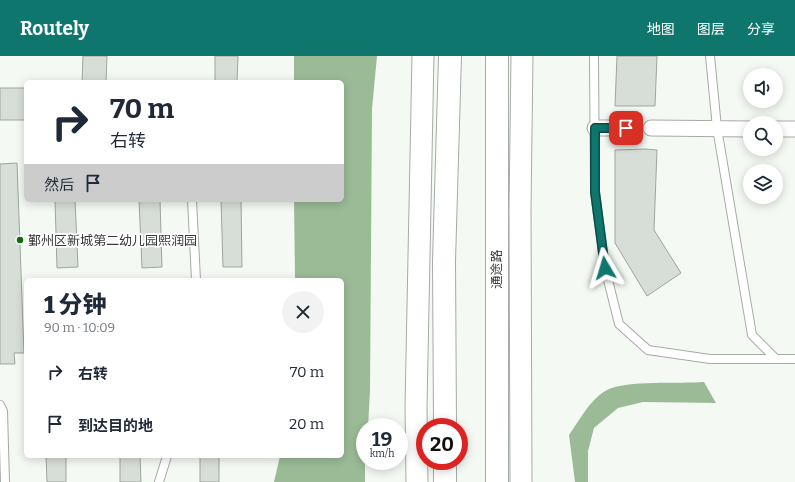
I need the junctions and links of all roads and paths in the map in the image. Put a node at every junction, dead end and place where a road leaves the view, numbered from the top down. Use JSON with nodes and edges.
{"nodes":[{"id":1,"x":423,"y":56,"type":"edge"},
{"id":2,"x":450,"y":56,"type":"edge"},
{"id":3,"x":497,"y":56,"type":"edge"},
{"id":4,"x":522,"y":56,"type":"edge"},
{"id":5,"x":594,"y":56,"type":"edge"},
{"id":6,"x":710,"y":56,"type":"edge"},
{"id":7,"x":595,"y":128,"type":"junction"},
{"id":8,"x":626,"y":128,"type":"tunnel mouth"},
{"id":9,"x":651,"y":128,"type":"tunnel mouth"},
{"id":10,"x":717,"y":128,"type":"junction"},
{"id":11,"x":743,"y":129,"type":"edge"},
{"id":12,"x":783,"y":129,"type":"edge"},
{"id":13,"x":795,"y":129,"type":"edge"},
{"id":14,"x":192,"y":202,"type":"edge"},
{"id":15,"x":196,"y":278,"type":"edge"},
{"id":16,"x":776,"y":359,"type":"junction"},
{"id":17,"x":795,"y":359,"type":"edge"},
{"id":18,"x":0,"y":405,"type":"edge"},
{"id":19,"x":445,"y":418,"type":"edge"},
{"id":20,"x":166,"y":458,"type":"edge"},
{"id":21,"x":445,"y":470,"type":"edge"},
{"id":22,"x":5,"y":482,"type":"edge"},
{"id":23,"x":159,"y":482,"type":"edge"},
{"id":24,"x":417,"y":482,"type":"edge"},
{"id":25,"x":445,"y":482,"type":"edge"},
{"id":26,"x":497,"y":482,"type":"edge"},
{"id":27,"x":521,"y":482,"type":"edge"}],
"edges":[{"from":1,"to":24,"type":"main road"},
{"from":2,"to":19,"type":"main road"},
{"from":3,"to":26,"type":"main road","name":"通途路"},
{"from":4,"to":27,"type":"main road"},
{"from":5,"to":7,"type":"lane"},
{"from":6,"to":10,"type":"lane"},
{"from":7,"to":8,"type":"street"},
{"from":7,"to":16,"type":"lane"},
{"from":9,"to":10,"type":"street"},
{"from":10,"to":11,"type":"street"},
{"from":10,"to":16,"type":"lane"},
{"from":12,"to":13,"type":"street"},
{"from":14,"to":15,"type":"lane"},
{"from":16,"to":17,"type":"lane"},
{"from":18,"to":22,"type":"lane"},
{"from":20,"to":23,"type":"lane"},
{"from":21,"to":25,"type":"main road"}]}
